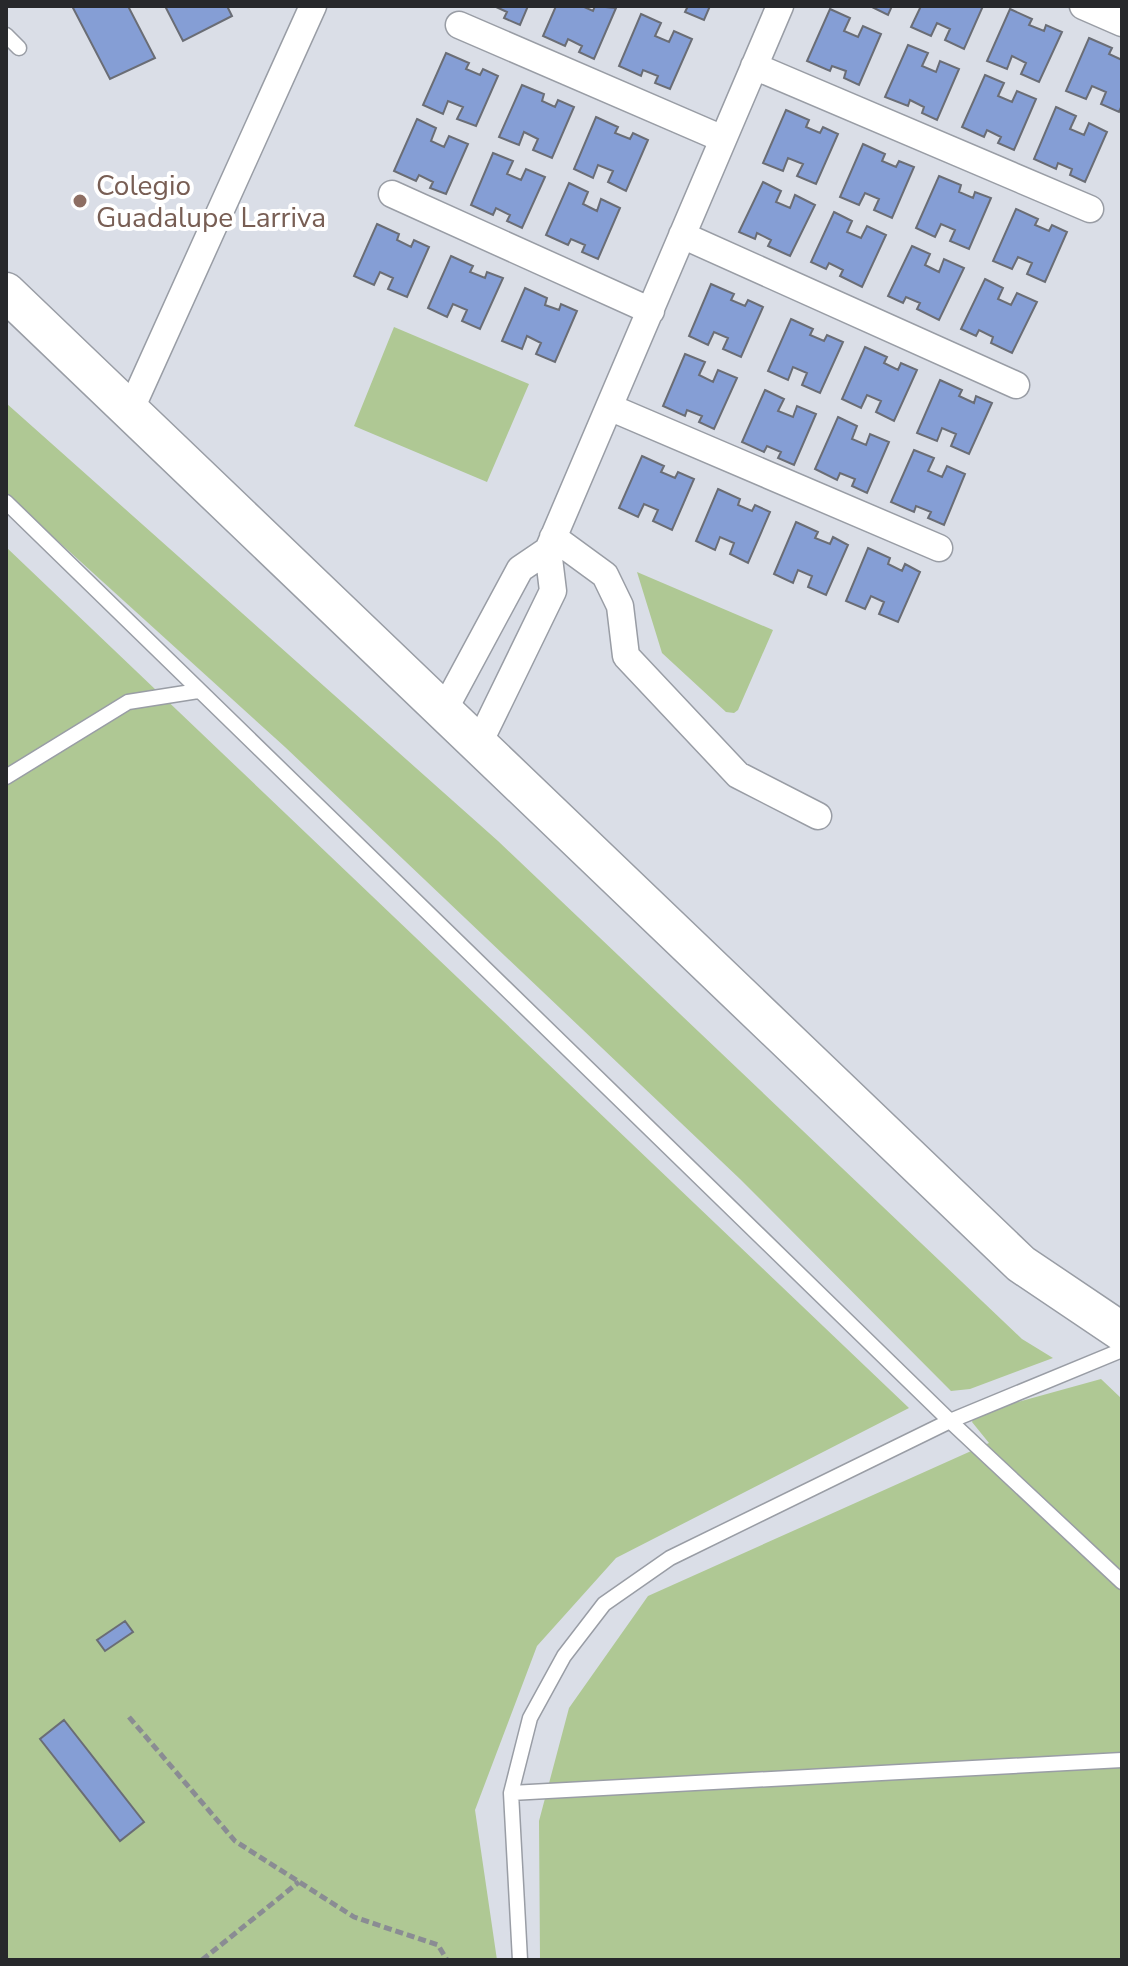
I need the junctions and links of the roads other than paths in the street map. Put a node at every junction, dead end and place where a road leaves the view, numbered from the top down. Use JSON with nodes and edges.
{"nodes":[{"id":1,"x":313,"y":6,"type":"edge"},
{"id":2,"x":780,"y":6,"type":"edge"},
{"id":3,"x":1083,"y":6,"type":"edge"},
{"id":4,"x":1122,"y":23,"type":"edge"},
{"id":5,"x":459,"y":25,"type":"dead end"},
{"id":6,"x":6,"y":35,"type":"edge"},
{"id":7,"x":19,"y":48,"type":"dead end"},
{"id":8,"x":754,"y":66,"type":"junction"},
{"id":9,"x":723,"y":139,"type":"junction"},
{"id":10,"x":392,"y":194,"type":"dead end"},
{"id":11,"x":1090,"y":209,"type":"dead end"},
{"id":12,"x":682,"y":235,"type":"junction"},
{"id":13,"x":6,"y":292,"type":"edge"},
{"id":14,"x":651,"y":311,"type":"junction"},
{"id":15,"x":1016,"y":385,"type":"dead end"},
{"id":16,"x":609,"y":407,"type":"junction"},
{"id":17,"x":130,"y":411,"type":"junction"},
{"id":18,"x":6,"y":502,"type":"edge"},
{"id":19,"x":551,"y":544,"type":"junction"},
{"id":20,"x":939,"y":548,"type":"dead end"},
{"id":21,"x":198,"y":691,"type":"junction"},
{"id":22,"x":444,"y":710,"type":"junction"},
{"id":23,"x":479,"y":743,"type":"junction"},
{"id":24,"x":6,"y":777,"type":"edge"},
{"id":25,"x":818,"y":816,"type":"dead end"},
{"id":26,"x":1122,"y":1332,"type":"edge"},
{"id":27,"x":1122,"y":1350,"type":"edge"},
{"id":28,"x":950,"y":1421,"type":"junction"},
{"id":29,"x":1122,"y":1582,"type":"edge"},
{"id":30,"x":1122,"y":1760,"type":"edge"},
{"id":31,"x":511,"y":1793,"type":"junction"},
{"id":32,"x":520,"y":1960,"type":"edge"}],
"edges":[{"from":1,"to":17,"type":"street"},
{"from":2,"to":8,"type":"street"},
{"from":3,"to":4,"type":"street"},
{"from":5,"to":9,"type":"street"},
{"from":6,"to":7,"type":"lane"},
{"from":8,"to":9,"type":"street"},
{"from":8,"to":11,"type":"street"},
{"from":9,"to":12,"type":"street"},
{"from":10,"to":14,"type":"street"},
{"from":12,"to":14,"type":"street"},
{"from":12,"to":15,"type":"street"},
{"from":13,"to":17,"type":"street"},
{"from":14,"to":16,"type":"street"},
{"from":16,"to":19,"type":"street"},
{"from":16,"to":20,"type":"street"},
{"from":17,"to":22,"type":"street"},
{"from":18,"to":21,"type":"lane"},
{"from":19,"to":22,"type":"street"},
{"from":19,"to":23,"type":"street"},
{"from":19,"to":25,"type":"street"},
{"from":21,"to":24,"type":"lane"},
{"from":21,"to":28,"type":"lane"},
{"from":22,"to":23,"type":"street"},
{"from":23,"to":26,"type":"street"},
{"from":27,"to":28,"type":"lane"},
{"from":28,"to":29,"type":"lane"},
{"from":28,"to":31,"type":"lane"},
{"from":30,"to":31,"type":"lane"},
{"from":31,"to":32,"type":"lane"}]}
